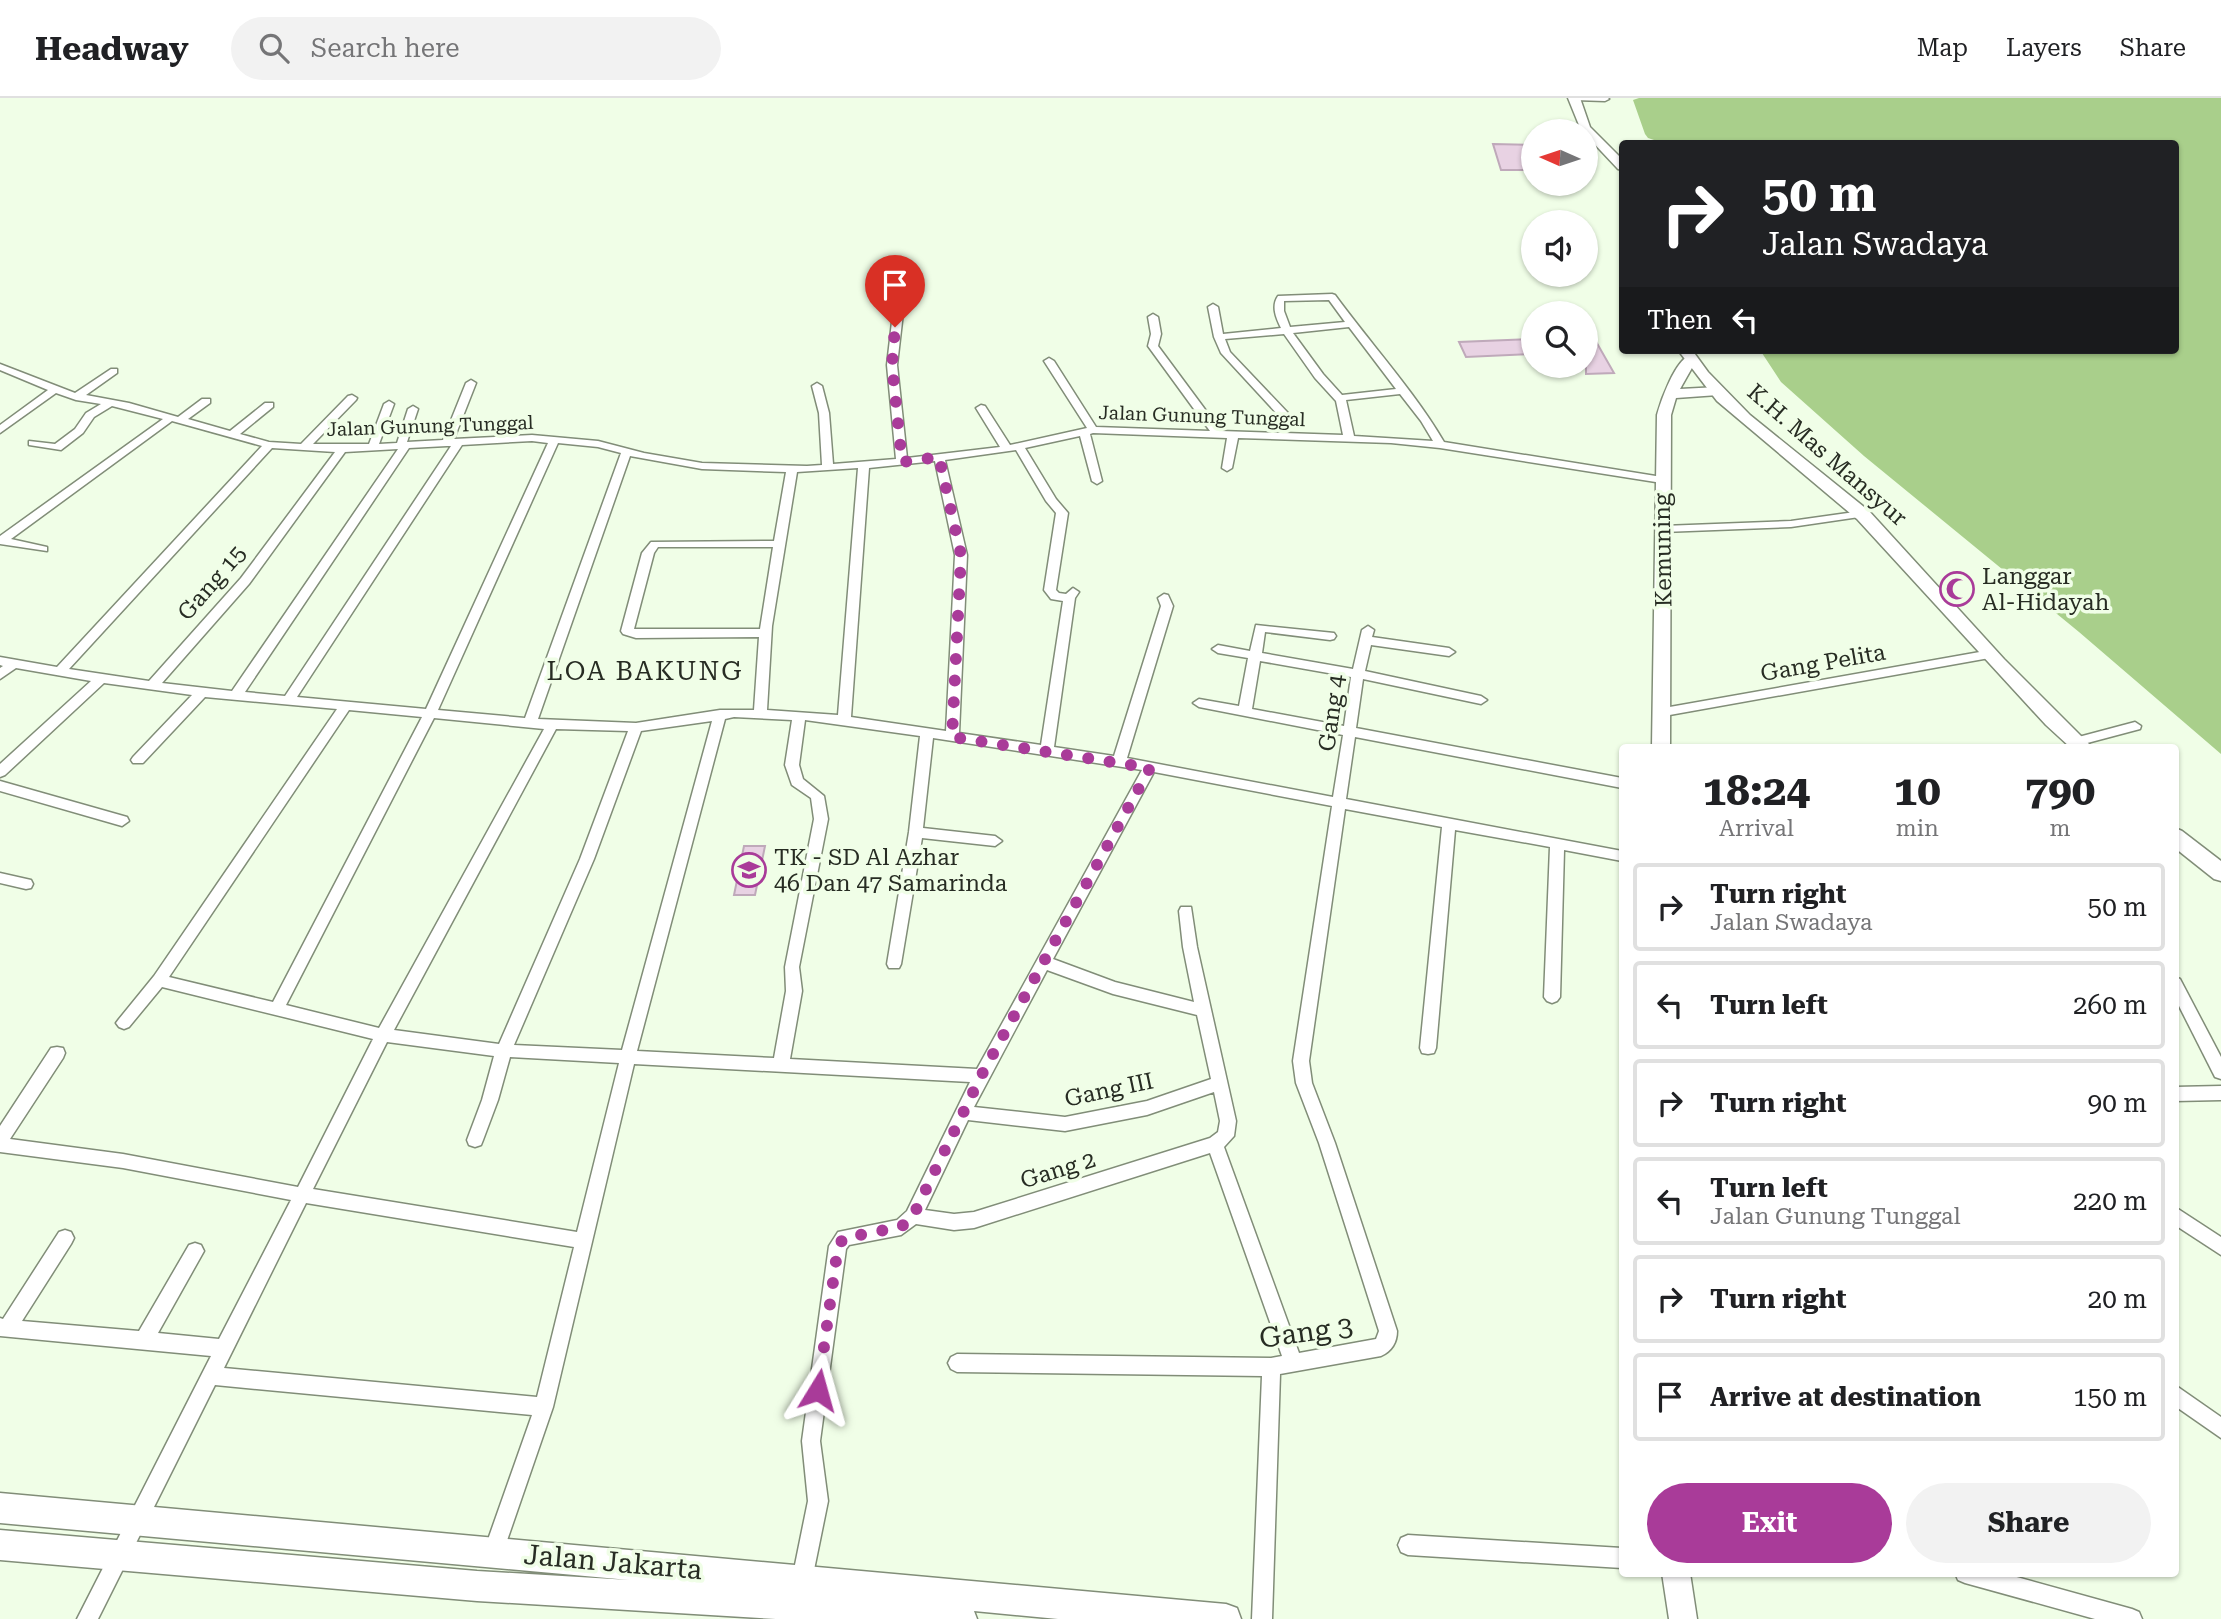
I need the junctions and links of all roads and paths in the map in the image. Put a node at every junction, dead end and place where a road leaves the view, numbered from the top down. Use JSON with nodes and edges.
{"nodes":[{"id":1,"x":1574,"y":98,"type":"edge"},
{"id":2,"x":1605,"y":99,"type":"edge"},
{"id":3,"x":1619,"y":163,"type":"edge"},
{"id":4,"x":1213,"y":307,"type":"dead end"},
{"id":5,"x":898,"y":313,"type":"dead end"},
{"id":6,"x":1153,"y":317,"type":"dead end"},
{"id":7,"x":1352,"y":324,"type":"junction"},
{"id":8,"x":1287,"y":331,"type":"junction"},
{"id":9,"x":1219,"y":337,"type":"junction"},
{"id":10,"x":1688,"y":355,"type":"edge"},
{"id":11,"x":1049,"y":361,"type":"dead end"},
{"id":12,"x":2,"y":369,"type":"edge"},
{"id":13,"x":114,"y":372,"type":"dead end"},
{"id":14,"x":471,"y":383,"type":"dead end"},
{"id":15,"x":817,"y":386,"type":"dead end"},
{"id":16,"x":55,"y":389,"type":"junction"},
{"id":17,"x":1402,"y":391,"type":"junction"},
{"id":18,"x":1718,"y":391,"type":"junction"},
{"id":19,"x":1670,"y":394,"type":"junction"},
{"id":20,"x":76,"y":397,"type":"junction"},
{"id":21,"x":352,"y":398,"type":"dead end"},
{"id":22,"x":1339,"y":398,"type":"junction"},
{"id":23,"x":206,"y":401,"type":"dead end"},
{"id":24,"x":109,"y":403,"type":"junction"},
{"id":25,"x":389,"y":404,"type":"dead end"},
{"id":26,"x":269,"y":405,"type":"dead end"},
{"id":27,"x":981,"y":408,"type":"dead end"},
{"id":28,"x":413,"y":409,"type":"dead end"},
{"id":29,"x":1284,"y":415,"type":"dead end"},
{"id":30,"x":174,"y":420,"type":"junction"},
{"id":31,"x":0,"y":430,"type":"edge"},
{"id":32,"x":1089,"y":431,"type":"junction"},
{"id":33,"x":1218,"y":434,"type":"junction"},
{"id":34,"x":1233,"y":434,"type":"junction"},
{"id":35,"x":232,"y":435,"type":"junction"},
{"id":36,"x":1349,"y":438,"type":"junction"},
{"id":37,"x":554,"y":440,"type":"junction"},
{"id":38,"x":453,"y":442,"type":"junction"},
{"id":39,"x":33,"y":443,"type":"dead end"},
{"id":40,"x":1440,"y":444,"type":"junction"},
{"id":41,"x":269,"y":445,"type":"junction"},
{"id":42,"x":403,"y":445,"type":"junction"},
{"id":43,"x":304,"y":447,"type":"junction"},
{"id":44,"x":373,"y":447,"type":"junction"},
{"id":45,"x":1013,"y":447,"type":"junction"},
{"id":46,"x":342,"y":449,"type":"junction"},
{"id":47,"x":627,"y":450,"type":"junction"},
{"id":48,"x":939,"y":457,"type":"junction"},
{"id":49,"x":902,"y":462,"type":"junction"},
{"id":50,"x":864,"y":466,"type":"junction"},
{"id":51,"x":828,"y":468,"type":"junction"},
{"id":52,"x":1227,"y":468,"type":"dead end"},
{"id":53,"x":792,"y":469,"type":"junction"},
{"id":54,"x":1662,"y":480,"type":"junction"},
{"id":55,"x":1097,"y":481,"type":"dead end"},
{"id":56,"x":1862,"y":514,"type":"junction"},
{"id":57,"x":1663,"y":529,"type":"junction"},
{"id":58,"x":0,"y":540,"type":"edge"},
{"id":59,"x":780,"y":544,"type":"junction"},
{"id":60,"x":43,"y":550,"type":"dead end"},
{"id":61,"x":1164,"y":598,"type":"dead end"},
{"id":62,"x":765,"y":633,"type":"junction"},
{"id":63,"x":1330,"y":636,"type":"dead end"},
{"id":64,"x":1218,"y":649,"type":"dead end"},
{"id":65,"x":1449,"y":652,"type":"dead end"},
{"id":66,"x":1253,"y":654,"type":"junction"},
{"id":67,"x":1990,"y":654,"type":"junction"},
{"id":68,"x":0,"y":661,"type":"edge"},
{"id":69,"x":14,"y":663,"type":"junction"},
{"id":70,"x":59,"y":671,"type":"junction"},
{"id":71,"x":1358,"y":674,"type":"junction"},
{"id":72,"x":0,"y":675,"type":"edge"},
{"id":73,"x":101,"y":679,"type":"junction"},
{"id":74,"x":153,"y":685,"type":"junction"},
{"id":75,"x":202,"y":692,"type":"junction"},
{"id":76,"x":236,"y":695,"type":"junction"},
{"id":77,"x":289,"y":700,"type":"junction"},
{"id":78,"x":1480,"y":700,"type":"dead end"},
{"id":79,"x":1199,"y":703,"type":"dead end"},
{"id":80,"x":345,"y":707,"type":"junction"},
{"id":81,"x":1245,"y":711,"type":"junction"},
{"id":82,"x":1664,"y":712,"type":"junction"},
{"id":83,"x":760,"y":713,"type":"junction"},
{"id":84,"x":430,"y":714,"type":"junction"},
{"id":85,"x":720,"y":714,"type":"junction"},
{"id":86,"x":799,"y":715,"type":"junction"},
{"id":87,"x":844,"y":720,"type":"junction"},
{"id":88,"x":530,"y":723,"type":"junction"},
{"id":89,"x":552,"y":725,"type":"junction"},
{"id":90,"x":2135,"y":726,"type":"dead end"},
{"id":91,"x":636,"y":727,"type":"junction"},
{"id":92,"x":1351,"y":731,"type":"junction"},
{"id":93,"x":927,"y":732,"type":"junction"},
{"id":94,"x":952,"y":737,"type":"junction"},
{"id":95,"x":1661,"y":744,"type":"edge"},
{"id":96,"x":2078,"y":744,"type":"edge"},
{"id":97,"x":2082,"y":744,"type":"edge"},
{"id":98,"x":1047,"y":750,"type":"junction"},
{"id":99,"x":138,"y":760,"type":"dead end"},
{"id":100,"x":1119,"y":761,"type":"junction"},
{"id":101,"x":1150,"y":768,"type":"junction"},
{"id":102,"x":0,"y":772,"type":"edge"},
{"id":103,"x":1619,"y":782,"type":"edge"},
{"id":104,"x":0,"y":786,"type":"edge"},
{"id":105,"x":1340,"y":803,"type":"junction"},
{"id":106,"x":122,"y":821,"type":"dead end"},
{"id":107,"x":1449,"y":824,"type":"junction"},
{"id":108,"x":916,"y":832,"type":"junction"},
{"id":109,"x":2179,"y":839,"type":"edge"},
{"id":110,"x":995,"y":841,"type":"dead end"},
{"id":111,"x":1557,"y":845,"type":"junction"},
{"id":112,"x":1619,"y":855,"type":"edge"},
{"id":113,"x":2221,"y":873,"type":"edge"},
{"id":114,"x":0,"y":878,"type":"edge"},
{"id":115,"x":26,"y":884,"type":"dead end"},
{"id":116,"x":1186,"y":911,"type":"dead end"},
{"id":117,"x":1043,"y":962,"type":"junction"},
{"id":118,"x":894,"y":964,"type":"dead end"},
{"id":119,"x":159,"y":980,"type":"junction"},
{"id":120,"x":2179,"y":991,"type":"edge"},
{"id":121,"x":1552,"y":997,"type":"dead end"},
{"id":122,"x":278,"y":1008,"type":"junction"},
{"id":123,"x":1203,"y":1010,"type":"junction"},
{"id":124,"x":124,"y":1023,"type":"dead end"},
{"id":125,"x":383,"y":1035,"type":"junction"},
{"id":126,"x":1428,"y":1048,"type":"dead end"},
{"id":127,"x":504,"y":1050,"type":"junction"},
{"id":128,"x":57,"y":1053,"type":"dead end"},
{"id":129,"x":628,"y":1057,"type":"junction"},
{"id":130,"x":781,"y":1065,"type":"junction"},
{"id":131,"x":2221,"y":1072,"type":"edge"},
{"id":132,"x":981,"y":1076,"type":"junction"},
{"id":133,"x":1219,"y":1083,"type":"junction"},
{"id":134,"x":1304,"y":1083,"type":"joint"},
{"id":135,"x":2215,"y":1093,"type":"edge"},
{"id":136,"x":2179,"y":1094,"type":"edge"},
{"id":137,"x":964,"y":1113,"type":"junction"},
{"id":138,"x":475,"y":1140,"type":"dead end"},
{"id":139,"x":0,"y":1142,"type":"edge"},
{"id":140,"x":1215,"y":1144,"type":"junction"},
{"id":141,"x":302,"y":1195,"type":"junction"},
{"id":142,"x":913,"y":1216,"type":"junction"},
{"id":143,"x":2179,"y":1218,"type":"edge"},
{"id":144,"x":65,"y":1238,"type":"dead end"},
{"id":145,"x":584,"y":1241,"type":"junction"},
{"id":146,"x":2221,"y":1247,"type":"edge"},
{"id":147,"x":195,"y":1251,"type":"dead end"},
{"id":148,"x":4,"y":1327,"type":"edge"},
{"id":149,"x":144,"y":1340,"type":"junction"},
{"id":150,"x":222,"y":1348,"type":"junction"},
{"id":151,"x":957,"y":1363,"type":"dead end"},
{"id":152,"x":1294,"y":1363,"type":"junction"},
{"id":153,"x":1271,"y":1367,"type":"junction"},
{"id":154,"x":209,"y":1376,"type":"junction"},
{"id":155,"x":2179,"y":1397,"type":"edge"},
{"id":156,"x":544,"y":1407,"type":"junction"},
{"id":157,"x":2221,"y":1429,"type":"edge"},
{"id":158,"x":0,"y":1508,"type":"edge"},
{"id":159,"x":135,"y":1520,"type":"junction"},
{"id":160,"x":0,"y":1545,"type":"edge"},
{"id":161,"x":1408,"y":1545,"type":"dead end"},
{"id":162,"x":494,"y":1551,"type":"junction"},
{"id":163,"x":120,"y":1555,"type":"junction"},
{"id":164,"x":1619,"y":1558,"type":"edge"},
{"id":165,"x":1677,"y":1577,"type":"edge"},
{"id":166,"x":1989,"y":1577,"type":"edge"},
{"id":167,"x":798,"y":1601,"type":"edge"},
{"id":168,"x":88,"y":1619,"type":"edge"},
{"id":169,"x":962,"y":1619,"type":"edge"},
{"id":170,"x":1226,"y":1619,"type":"edge"},
{"id":171,"x":1262,"y":1619,"type":"edge"},
{"id":172,"x":1683,"y":1619,"type":"edge"},
{"id":173,"x":2132,"y":1619,"type":"edge"}],
"edges":[{"from":1,"to":2,"type":"street"},
{"from":1,"to":3,"type":"main road"},
{"from":4,"to":9,"type":"street"},
{"from":5,"to":49,"type":"street"},
{"from":6,"to":33,"type":"street"},
{"from":7,"to":8,"type":"street"},
{"from":7,"to":8,"type":"street"},
{"from":7,"to":17,"type":"street"},
{"from":8,"to":9,"type":"street"},
{"from":8,"to":22,"type":"street"},
{"from":9,"to":29,"type":"street"},
{"from":10,"to":18,"type":"main road","name":"K.H. Mas Mansyur"},
{"from":10,"to":19,"type":"street","name":"Kemuning"},
{"from":11,"to":32,"type":"street"},
{"from":12,"to":16,"type":"street","name":"Jalan Gunung Tunggal"},
{"from":13,"to":20,"type":"street"},
{"from":14,"to":38,"type":"street"},
{"from":15,"to":51,"type":"street"},
{"from":16,"to":20,"type":"street","name":"Jalan Gunung Tunggal"},
{"from":16,"to":31,"type":"street"},
{"from":17,"to":22,"type":"street"},
{"from":17,"to":40,"type":"street"},
{"from":18,"to":19,"type":"street"},
{"from":18,"to":56,"type":"main road","name":"K.H. Mas Mansyur"},
{"from":19,"to":54,"type":"street","name":"Kemuning"},
{"from":20,"to":24,"type":"street","name":"Jalan Gunung Tunggal"},
{"from":21,"to":43,"type":"street"},
{"from":22,"to":36,"type":"street"},
{"from":23,"to":30,"type":"street"},
{"from":24,"to":30,"type":"street","name":"Jalan Gunung Tunggal"},
{"from":24,"to":39,"type":"street"},
{"from":25,"to":44,"type":"street"},
{"from":26,"to":35,"type":"street"},
{"from":27,"to":45,"type":"street"},
{"from":28,"to":42,"type":"street"},
{"from":30,"to":35,"type":"street","name":"Jalan Gunung Tunggal"},
{"from":30,"to":58,"type":"street"},
{"from":32,"to":33,"type":"street","name":"Jalan Gunung Tunggal"},
{"from":32,"to":45,"type":"street","name":"Jalan Gunung Tunggal"},
{"from":32,"to":55,"type":"street"},
{"from":33,"to":34,"type":"street","name":"Jalan Gunung Tunggal"},
{"from":34,"to":36,"type":"street","name":"Jalan Gunung Tunggal"},
{"from":34,"to":52,"type":"street"},
{"from":35,"to":41,"type":"street","name":"Jalan Gunung Tunggal"},
{"from":36,"to":40,"type":"street","name":"Jalan Gunung Tunggal"},
{"from":37,"to":38,"type":"street","name":"Jalan Gunung Tunggal"},
{"from":37,"to":47,"type":"street","name":"Jalan Gunung Tunggal"},
{"from":37,"to":84,"type":"street"},
{"from":38,"to":42,"type":"street","name":"Jalan Gunung Tunggal"},
{"from":38,"to":77,"type":"street"},
{"from":40,"to":54,"type":"street","name":"Jalan Gunung Tunggal"},
{"from":41,"to":43,"type":"street","name":"Jalan Gunung Tunggal"},
{"from":41,"to":70,"type":"street"},
{"from":42,"to":44,"type":"street","name":"Jalan Gunung Tunggal"},
{"from":42,"to":76,"type":"street"},
{"from":43,"to":46,"type":"street","name":"Jalan Gunung Tunggal"},
{"from":44,"to":46,"type":"street","name":"Jalan Gunung Tunggal"},
{"from":45,"to":48,"type":"street","name":"Jalan Gunung Tunggal"},
{"from":45,"to":98,"type":"street"},
{"from":46,"to":74,"type":"street","name":"Gang 15"},
{"from":47,"to":53,"type":"street","name":"Jalan Gunung Tunggal"},
{"from":47,"to":88,"type":"street"},
{"from":48,"to":49,"type":"street","name":"Jalan Gunung Tunggal"},
{"from":48,"to":94,"type":"street"},
{"from":49,"to":50,"type":"street","name":"Jalan Gunung Tunggal"},
{"from":50,"to":51,"type":"street","name":"Jalan Gunung Tunggal"},
{"from":50,"to":87,"type":"street"},
{"from":51,"to":53,"type":"street","name":"Jalan Gunung Tunggal"},
{"from":53,"to":59,"type":"street"},
{"from":54,"to":57,"type":"street","name":"Kemuning"},
{"from":56,"to":57,"type":"street"},
{"from":56,"to":67,"type":"main road","name":"K.H. Mas Mansyur"},
{"from":57,"to":82,"type":"street","name":"Kemuning"},
{"from":58,"to":60,"type":"street"},
{"from":59,"to":62,"type":"street"},
{"from":59,"to":62,"type":"street"},
{"from":61,"to":100,"type":"street"},
{"from":62,"to":83,"type":"street"},
{"from":63,"to":66,"type":"street"},
{"from":64,"to":66,"type":"street"},
{"from":65,"to":71,"type":"street","name":"Gang 4"},
{"from":66,"to":71,"type":"street"},
{"from":66,"to":81,"type":"street"},
{"from":67,"to":82,"type":"street","name":"Gang Pelita"},
{"from":67,"to":96,"type":"main road","name":"K.H. Mas Mansyur"},
{"from":68,"to":69,"type":"street"},
{"from":69,"to":70,"type":"street"},
{"from":69,"to":72,"type":"street"},
{"from":70,"to":73,"type":"street"},
{"from":71,"to":78,"type":"street"},
{"from":71,"to":92,"type":"street","name":"Gang 4"},
{"from":73,"to":74,"type":"street"},
{"from":73,"to":102,"type":"street"},
{"from":74,"to":75,"type":"street"},
{"from":75,"to":76,"type":"street"},
{"from":75,"to":99,"type":"street"},
{"from":76,"to":77,"type":"street"},
{"from":77,"to":80,"type":"street"},
{"from":79,"to":81,"type":"street"},
{"from":80,"to":84,"type":"street"},
{"from":80,"to":119,"type":"street"},
{"from":81,"to":92,"type":"street"},
{"from":82,"to":95,"type":"street","name":"Kemuning"},
{"from":83,"to":85,"type":"street"},
{"from":83,"to":86,"type":"street"},
{"from":84,"to":88,"type":"street"},
{"from":84,"to":122,"type":"street"},
{"from":85,"to":91,"type":"street"},
{"from":85,"to":129,"type":"street"},
{"from":86,"to":87,"type":"street"},
{"from":86,"to":130,"type":"street"},
{"from":87,"to":93,"type":"street"},
{"from":88,"to":89,"type":"street"},
{"from":89,"to":91,"type":"street"},
{"from":89,"to":125,"type":"street"},
{"from":90,"to":97,"type":"street"},
{"from":91,"to":127,"type":"street"},
{"from":92,"to":103,"type":"street"},
{"from":92,"to":105,"type":"street","name":"Gang 4"},
{"from":93,"to":94,"type":"street"},
{"from":93,"to":108,"type":"street"},
{"from":94,"to":98,"type":"street"},
{"from":98,"to":100,"type":"street"},
{"from":100,"to":101,"type":"street"},
{"from":101,"to":105,"type":"street"},
{"from":101,"to":117,"type":"street"},
{"from":104,"to":106,"type":"street"},
{"from":105,"to":107,"type":"street"},
{"from":105,"to":134,"type":"street","name":"Gang 4"},
{"from":107,"to":111,"type":"street"},
{"from":107,"to":126,"type":"street"},
{"from":108,"to":110,"type":"street"},
{"from":108,"to":118,"type":"street"},
{"from":109,"to":113,"type":"main road"},
{"from":111,"to":112,"type":"street"},
{"from":111,"to":121,"type":"street"},
{"from":114,"to":115,"type":"street"},
{"from":116,"to":123,"type":"street"},
{"from":117,"to":123,"type":"street"},
{"from":117,"to":132,"type":"street"},
{"from":119,"to":122,"type":"street"},
{"from":119,"to":124,"type":"street"},
{"from":120,"to":131,"type":"street"},
{"from":122,"to":125,"type":"street"},
{"from":123,"to":133,"type":"street"},
{"from":125,"to":127,"type":"street"},
{"from":125,"to":141,"type":"street"},
{"from":127,"to":129,"type":"street"},
{"from":127,"to":138,"type":"street"},
{"from":128,"to":139,"type":"street"},
{"from":129,"to":130,"type":"street"},
{"from":129,"to":145,"type":"street"},
{"from":130,"to":132,"type":"street"},
{"from":132,"to":137,"type":"street"},
{"from":133,"to":137,"type":"street","name":"Gang III"},
{"from":133,"to":140,"type":"street"},
{"from":134,"to":152,"type":"street","name":"Gang 3"},
{"from":135,"to":136,"type":"street"},
{"from":137,"to":142,"type":"street"},
{"from":139,"to":141,"type":"street"},
{"from":140,"to":142,"type":"street","name":"Gang 2"},
{"from":140,"to":152,"type":"street"},
{"from":141,"to":145,"type":"street"},
{"from":141,"to":150,"type":"street"},
{"from":142,"to":167,"type":"street"},
{"from":143,"to":146,"type":"street"},
{"from":144,"to":148,"type":"street"},
{"from":145,"to":156,"type":"street"},
{"from":147,"to":149,"type":"street"},
{"from":148,"to":149,"type":"street"},
{"from":149,"to":150,"type":"street"},
{"from":150,"to":154,"type":"street"},
{"from":151,"to":153,"type":"street","name":"Gang 3"},
{"from":152,"to":153,"type":"street","name":"Gang 3"},
{"from":153,"to":171,"type":"street"},
{"from":154,"to":156,"type":"street"},
{"from":154,"to":159,"type":"street"},
{"from":155,"to":157,"type":"street"},
{"from":156,"to":162,"type":"street"},
{"from":158,"to":159,"type":"main road","name":"Jalan Jakarta"},
{"from":159,"to":162,"type":"main road","name":"Jalan Jakarta"},
{"from":159,"to":163,"type":"street"},
{"from":160,"to":163,"type":"main road","name":"Jalan Jakarta"},
{"from":161,"to":164,"type":"street"},
{"from":162,"to":167,"type":"main road","name":"Jalan Jakarta"},
{"from":163,"to":167,"type":"main road","name":"Jalan Jakarta"},
{"from":163,"to":168,"type":"street"},
{"from":165,"to":172,"type":"street"},
{"from":166,"to":173,"type":"street"},
{"from":167,"to":169,"type":"main road","name":"Jalan Jakarta"},
{"from":167,"to":170,"type":"main road","name":"Jalan Jakarta"}]}
